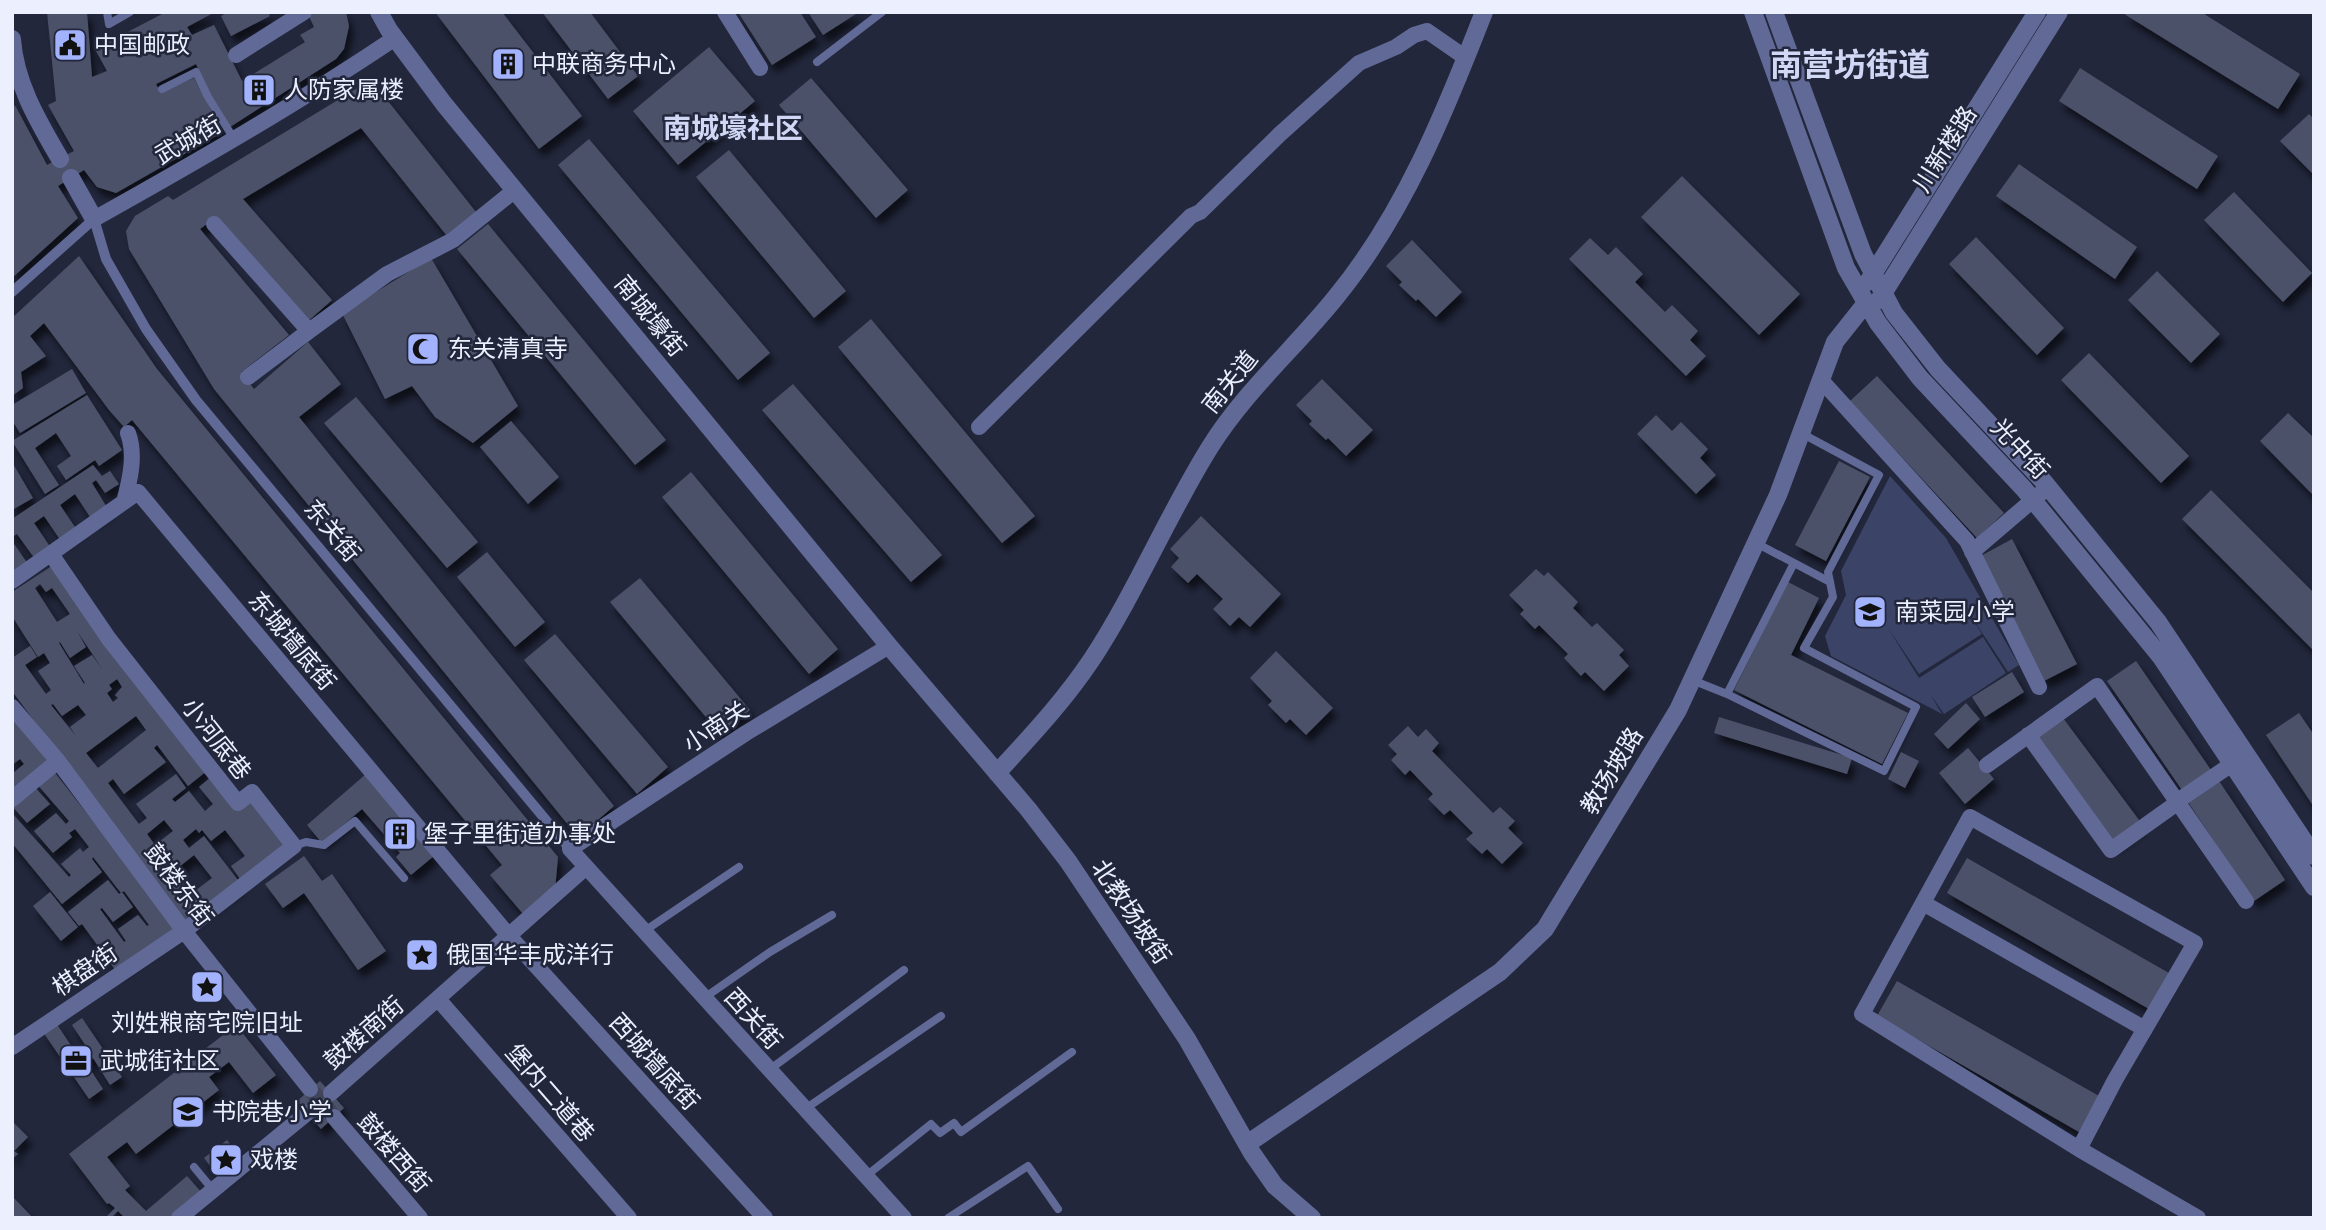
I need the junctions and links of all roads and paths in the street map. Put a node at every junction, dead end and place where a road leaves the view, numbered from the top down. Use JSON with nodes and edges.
{"nodes":[{"id":1,"x":107,"y":12,"type":"edge"},
{"id":2,"x":130,"y":12,"type":"edge"},
{"id":3,"x":379,"y":12,"type":"edge"},
{"id":4,"x":726,"y":12,"type":"edge"},
{"id":5,"x":882,"y":12,"type":"edge"},
{"id":6,"x":1485,"y":12,"type":"edge"},
{"id":7,"x":1753,"y":12,"type":"edge"},
{"id":8,"x":1774,"y":12,"type":"edge"},
{"id":9,"x":2037,"y":12,"type":"edge"},
{"id":10,"x":2059,"y":12,"type":"edge"},
{"id":11,"x":297,"y":14,"type":"edge"},
{"id":12,"x":395,"y":38,"type":"junction"},
{"id":13,"x":12,"y":39,"type":"edge"},
{"id":14,"x":236,"y":55,"type":"dead end"},
{"id":15,"x":1466,"y":58,"type":"junction"},
{"id":16,"x":817,"y":62,"type":"dead end"},
{"id":17,"x":760,"y":68,"type":"dead end"},
{"id":18,"x":16,"y":79,"type":"edge"},
{"id":19,"x":162,"y":89,"type":"dead end"},
{"id":20,"x":234,"y":139,"type":"junction"},
{"id":21,"x":60,"y":159,"type":"dead end"},
{"id":22,"x":71,"y":178,"type":"dead end"},
{"id":23,"x":515,"y":190,"type":"junction"},
{"id":24,"x":93,"y":219,"type":"junction"},
{"id":25,"x":214,"y":224,"type":"dead end"},
{"id":26,"x":1873,"y":275,"type":"junction"},
{"id":27,"x":12,"y":292,"type":"edge"},
{"id":28,"x":1883,"y":294,"type":"junction"},
{"id":29,"x":1866,"y":303,"type":"junction"},
{"id":30,"x":309,"y":331,"type":"junction"},
{"id":31,"x":248,"y":377,"type":"dead end"},
{"id":32,"x":1821,"y":380,"type":"junction"},
{"id":33,"x":979,"y":427,"type":"dead end"},
{"id":34,"x":128,"y":433,"type":"dead end"},
{"id":35,"x":1801,"y":433,"type":"junction"},
{"id":36,"x":2048,"y":487,"type":"junction"},
{"id":37,"x":2033,"y":500,"type":"junction"},
{"id":38,"x":124,"y":502,"type":"junction"},
{"id":39,"x":1756,"y":543,"type":"junction"},
{"id":40,"x":1972,"y":552,"type":"junction"},
{"id":41,"x":51,"y":554,"type":"junction"},
{"id":42,"x":1794,"y":563,"type":"junction"},
{"id":43,"x":12,"y":581,"type":"edge"},
{"id":44,"x":1830,"y":582,"type":"junction"},
{"id":45,"x":889,"y":646,"type":"junction"},
{"id":46,"x":1692,"y":680,"type":"junction"},
{"id":47,"x":2039,"y":687,"type":"dead end"},
{"id":48,"x":1727,"y":694,"type":"junction"},
{"id":49,"x":12,"y":707,"type":"edge"},
{"id":50,"x":2028,"y":735,"type":"junction"},
{"id":51,"x":2240,"y":759,"type":"junction"},
{"id":52,"x":58,"y":761,"type":"junction"},
{"id":53,"x":1987,"y":765,"type":"dead end"},
{"id":54,"x":997,"y":773,"type":"junction"},
{"id":55,"x":12,"y":799,"type":"edge"},
{"id":56,"x":2176,"y":803,"type":"junction"},
{"id":57,"x":294,"y":846,"type":"junction"},
{"id":58,"x":570,"y":849,"type":"junction"},
{"id":59,"x":2314,"y":856,"type":"edge"},
{"id":60,"x":739,"y":867,"type":"dead end"},
{"id":61,"x":585,"y":868,"type":"junction"},
{"id":62,"x":404,"y":878,"type":"dead end"},
{"id":63,"x":2314,"y":887,"type":"edge"},
{"id":64,"x":2246,"y":901,"type":"dead end"},
{"id":65,"x":1923,"y":903,"type":"junction"},
{"id":66,"x":832,"y":915,"type":"dead end"},
{"id":67,"x":184,"y":931,"type":"junction"},
{"id":68,"x":643,"y":932,"type":"junction"},
{"id":69,"x":509,"y":936,"type":"junction"},
{"id":70,"x":904,"y":970,"type":"dead end"},
{"id":71,"x":704,"y":998,"type":"junction"},
{"id":72,"x":438,"y":999,"type":"junction"},
{"id":73,"x":941,"y":1016,"type":"dead end"},
{"id":74,"x":2145,"y":1029,"type":"junction"},
{"id":75,"x":12,"y":1046,"type":"edge"},
{"id":76,"x":1072,"y":1052,"type":"dead end"},
{"id":77,"x":769,"y":1070,"type":"junction"},
{"id":78,"x":310,"y":1089,"type":"tunnel mouth"},
{"id":79,"x":331,"y":1093,"type":"dead end"},
{"id":80,"x":805,"y":1109,"type":"junction"},
{"id":81,"x":307,"y":1113,"type":"dead end"},
{"id":82,"x":334,"y":1117,"type":"tunnel mouth"},
{"id":83,"x":1247,"y":1144,"type":"junction"},
{"id":84,"x":2079,"y":1149,"type":"junction"},
{"id":85,"x":194,"y":1167,"type":"dead end"},
{"id":86,"x":866,"y":1176,"type":"junction"},
{"id":87,"x":213,"y":1190,"type":"junction"},
{"id":88,"x":195,"y":1204,"type":"junction"},
{"id":89,"x":1058,"y":1209,"type":"dead end"},
{"id":90,"x":179,"y":1218,"type":"edge"},
{"id":91,"x":207,"y":1218,"type":"edge"},
{"id":92,"x":420,"y":1218,"type":"edge"},
{"id":93,"x":629,"y":1218,"type":"edge"},
{"id":94,"x":765,"y":1218,"type":"edge"},
{"id":95,"x":904,"y":1218,"type":"edge"},
{"id":96,"x":948,"y":1218,"type":"edge"},
{"id":97,"x":1312,"y":1218,"type":"edge"},
{"id":98,"x":2198,"y":1218,"type":"edge"}],
"edges":[{"from":1,"to":2,"type":"lane"},
{"from":3,"to":12,"type":"street","name":"南城壕街"},
{"from":4,"to":17,"type":"street"},
{"from":5,"to":16,"type":"lane"},
{"from":6,"to":15,"type":"street","name":"南关道"},
{"from":7,"to":29,"type":"street","name":"光中街"},
{"from":8,"to":26,"type":"street","name":"光中街"},
{"from":9,"to":26,"type":"street","name":"川新楼路"},
{"from":10,"to":28,"type":"street","name":"川新楼路"},
{"from":11,"to":14,"type":"street"},
{"from":12,"to":20,"type":"street","name":"武城街"},
{"from":12,"to":23,"type":"street","name":"南城壕街"},
{"from":13,"to":18,"type":"street"},
{"from":15,"to":33,"type":"street"},
{"from":15,"to":54,"type":"street","name":"南关道"},
{"from":18,"to":21,"type":"street"},
{"from":19,"to":20,"type":"lane"},
{"from":20,"to":24,"type":"street","name":"武城街"},
{"from":22,"to":24,"type":"street"},
{"from":23,"to":30,"type":"street"},
{"from":23,"to":45,"type":"street","name":"南城壕街"},
{"from":24,"to":27,"type":"street","name":"武城街"},
{"from":24,"to":58,"type":"street","name":"东关街"},
{"from":25,"to":30,"type":"street"},
{"from":26,"to":28,"type":"street","name":"光中街"},
{"from":26,"to":29,"type":"street","name":"川新楼路"},
{"from":28,"to":29,"type":"street","name":"川新楼路"},
{"from":28,"to":36,"type":"street","name":"光中街"},
{"from":29,"to":32,"type":"street","name":"教场坡路"},
{"from":29,"to":37,"type":"street","name":"光中街"},
{"from":30,"to":31,"type":"street"},
{"from":32,"to":35,"type":"street","name":"教场坡路"},
{"from":32,"to":40,"type":"street"},
{"from":34,"to":38,"type":"street"},
{"from":35,"to":39,"type":"street","name":"教场坡路"},
{"from":35,"to":44,"type":"lane"},
{"from":36,"to":37,"type":"street"},
{"from":36,"to":51,"type":"street","name":"光中街"},
{"from":37,"to":40,"type":"street"},
{"from":37,"to":51,"type":"street","name":"光中街"},
{"from":38,"to":41,"type":"street"},
{"from":38,"to":69,"type":"street","name":"东城墙底街"},
{"from":39,"to":42,"type":"lane"},
{"from":39,"to":46,"type":"street","name":"教场坡路"},
{"from":40,"to":47,"type":"street"},
{"from":41,"to":43,"type":"street"},
{"from":41,"to":57,"type":"street","name":"小河底巷"},
{"from":42,"to":44,"type":"lane"},
{"from":42,"to":48,"type":"lane"},
{"from":44,"to":48,"type":"lane"},
{"from":45,"to":54,"type":"street","name":"北教场坡街"},
{"from":45,"to":58,"type":"street","name":"小南关"},
{"from":46,"to":48,"type":"lane"},
{"from":46,"to":83,"type":"street","name":"教场坡路"},
{"from":49,"to":52,"type":"street","name":"鼓楼东街"},
{"from":50,"to":53,"type":"street"},
{"from":50,"to":56,"type":"street"},
{"from":50,"to":56,"type":"street"},
{"from":51,"to":56,"type":"street"},
{"from":51,"to":59,"type":"street","name":"光中街"},
{"from":51,"to":63,"type":"street","name":"光中街"},
{"from":52,"to":55,"type":"street"},
{"from":52,"to":67,"type":"street","name":"鼓楼东街"},
{"from":54,"to":83,"type":"street","name":"北教场坡街"},
{"from":56,"to":64,"type":"street"},
{"from":57,"to":62,"type":"lane"},
{"from":57,"to":67,"type":"street"},
{"from":58,"to":61,"type":"street","name":"西关街"},
{"from":60,"to":68,"type":"lane"},
{"from":61,"to":68,"type":"street","name":"西关街"},
{"from":61,"to":69,"type":"street","name":"鼓楼南街"},
{"from":65,"to":74,"type":"street"},
{"from":65,"to":74,"type":"street"},
{"from":65,"to":84,"type":"street"},
{"from":66,"to":71,"type":"lane"},
{"from":67,"to":75,"type":"street","name":"棋盘街"},
{"from":67,"to":78,"type":"street","name":"鼓楼东街"},
{"from":68,"to":71,"type":"street","name":"西关街"},
{"from":69,"to":72,"type":"street","name":"鼓楼南街"},
{"from":69,"to":94,"type":"street","name":"西城墙底街"},
{"from":70,"to":77,"type":"lane"},
{"from":71,"to":77,"type":"street","name":"西关街"},
{"from":72,"to":79,"type":"street","name":"鼓楼南街"},
{"from":72,"to":93,"type":"street","name":"堡内二道巷"},
{"from":73,"to":80,"type":"lane"},
{"from":74,"to":84,"type":"street"},
{"from":76,"to":86,"type":"lane"},
{"from":77,"to":80,"type":"street","name":"西关街"},
{"from":80,"to":86,"type":"street","name":"西关街"},
{"from":81,"to":87,"type":"street"},
{"from":82,"to":92,"type":"street","name":"鼓楼西街"},
{"from":83,"to":97,"type":"street","name":"北教场坡街"},
{"from":84,"to":98,"type":"street"},
{"from":85,"to":87,"type":"lane"},
{"from":86,"to":95,"type":"street","name":"西关街"},
{"from":87,"to":88,"type":"street"},
{"from":88,"to":90,"type":"street"},
{"from":88,"to":91,"type":"street"},
{"from":89,"to":96,"type":"lane"}]}
